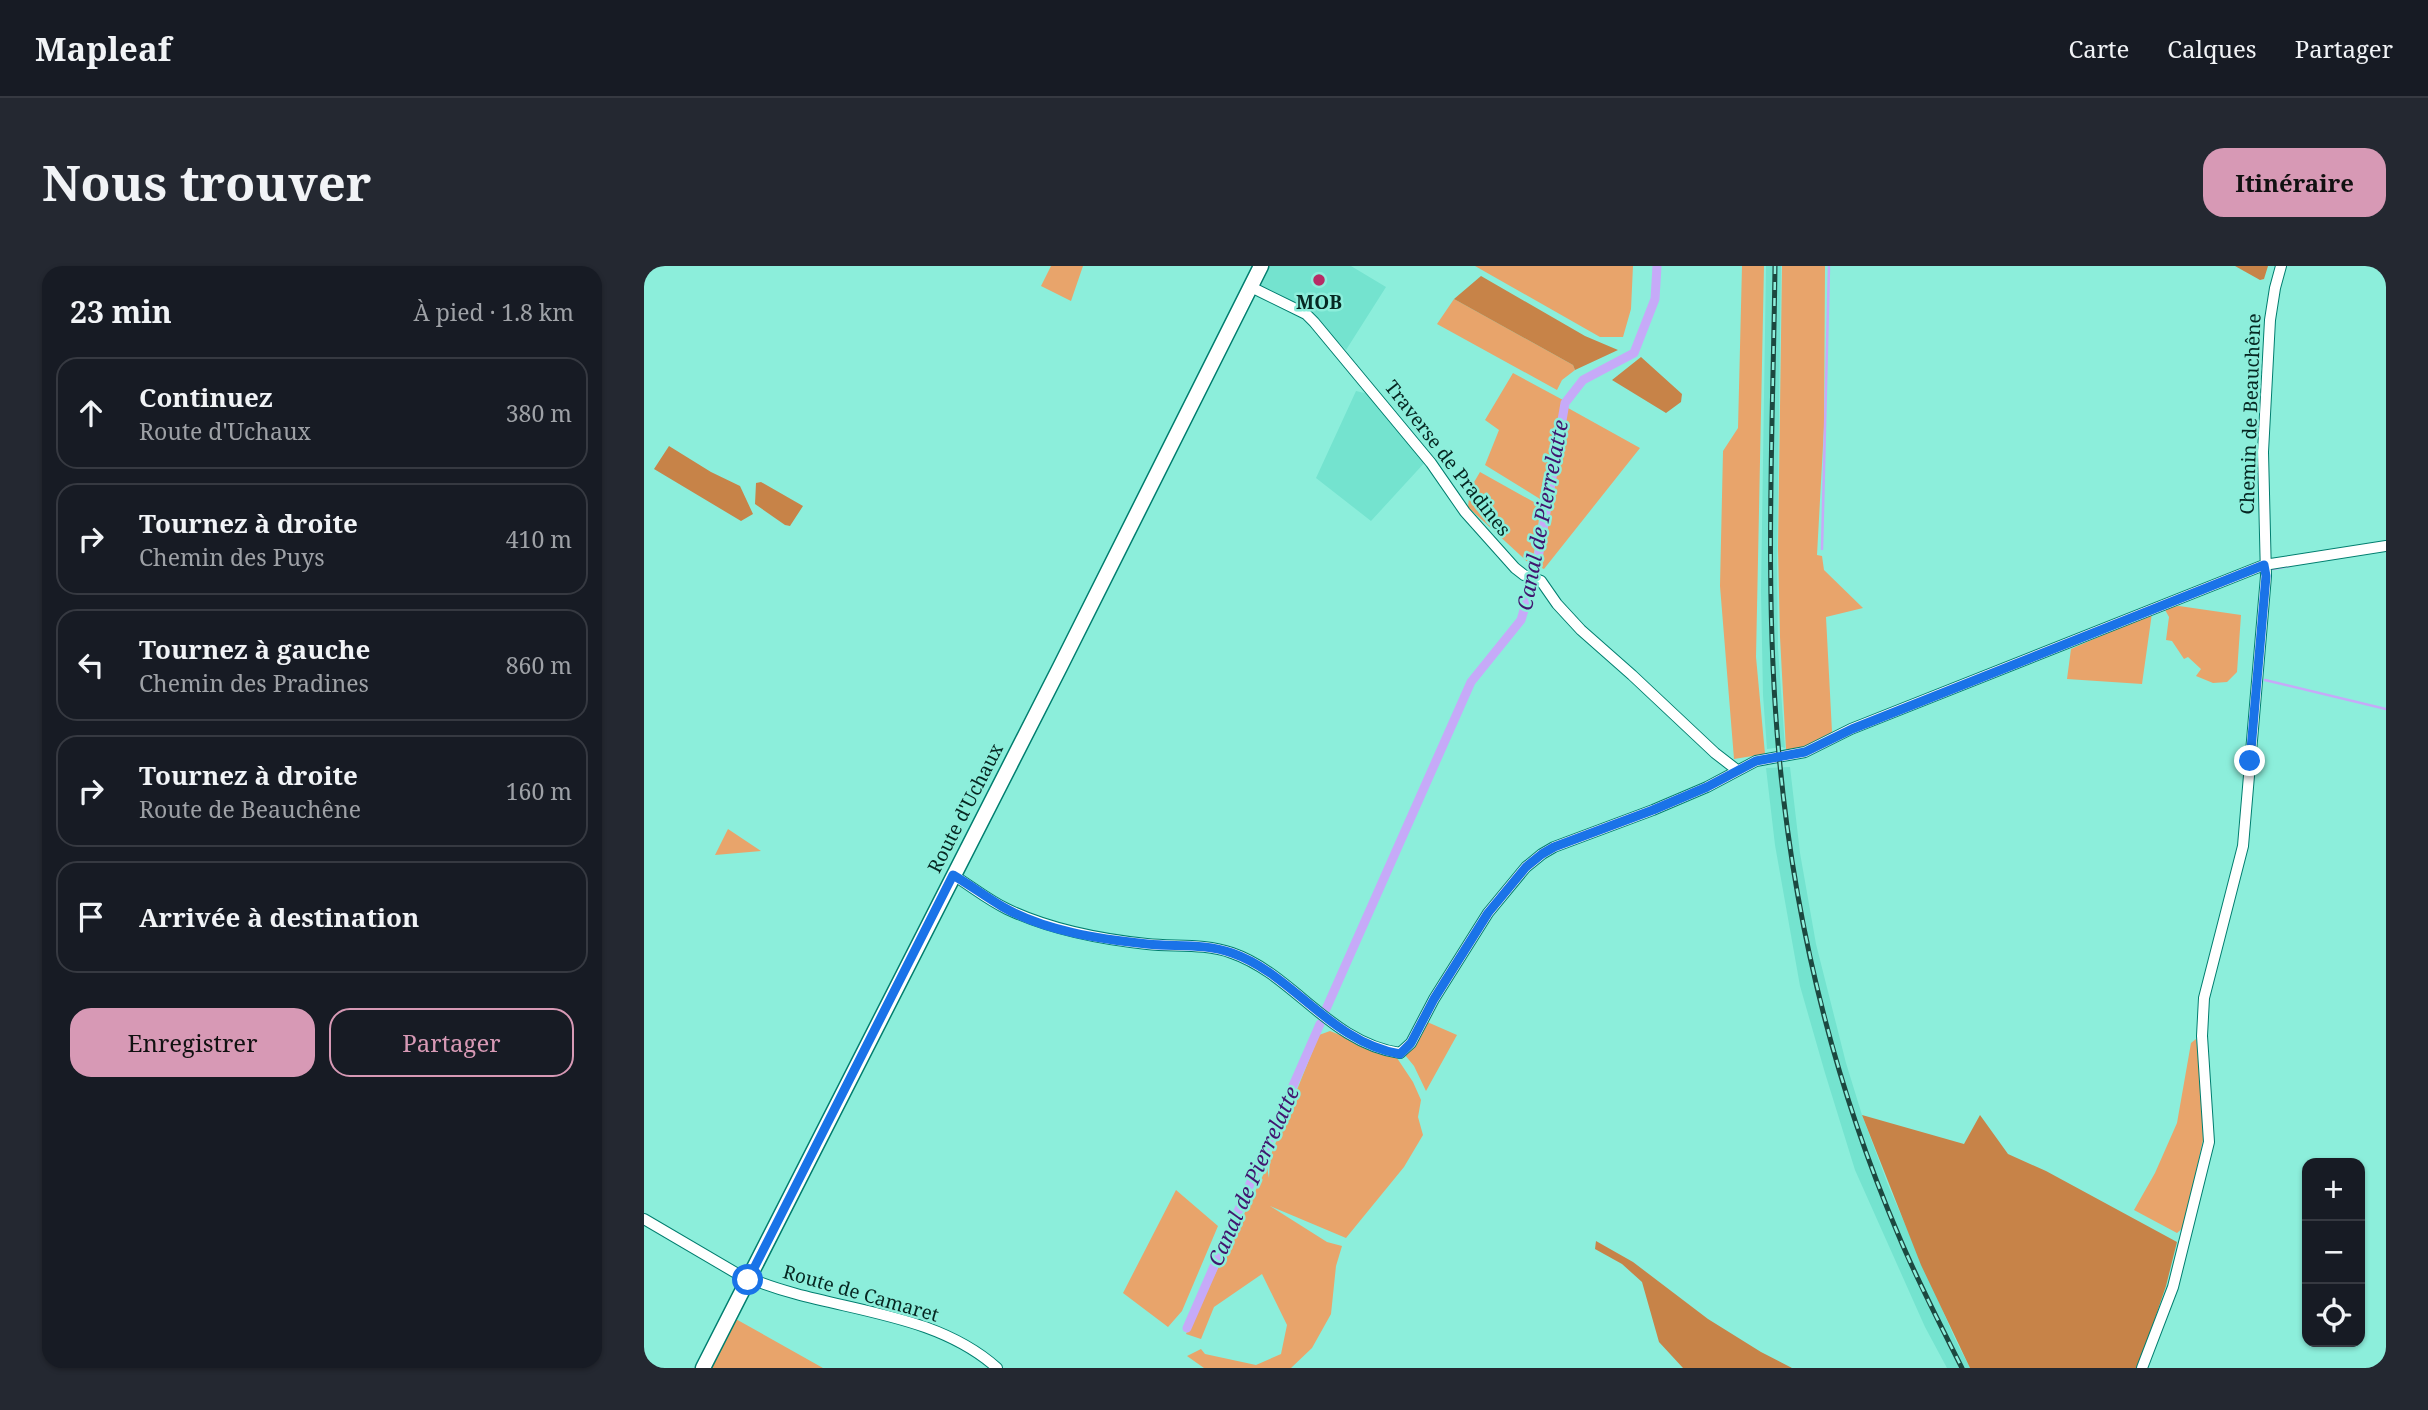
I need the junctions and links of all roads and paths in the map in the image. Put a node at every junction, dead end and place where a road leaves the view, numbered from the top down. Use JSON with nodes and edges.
{"nodes":[{"id":1,"x":1261,"y":266,"type":"edge"},
{"id":2,"x":2281,"y":266,"type":"edge"},
{"id":3,"x":1251,"y":287,"type":"junction"},
{"id":4,"x":2386,"y":546,"type":"edge"},
{"id":5,"x":2264,"y":565,"type":"junction"},
{"id":6,"x":1737,"y":770,"type":"junction"},
{"id":7,"x":953,"y":875,"type":"junction"},
{"id":8,"x":644,"y":1219,"type":"edge"},
{"id":9,"x":749,"y":1279,"type":"junction"},
{"id":10,"x":703,"y":1368,"type":"edge"},
{"id":11,"x":997,"y":1368,"type":"edge"},
{"id":12,"x":2142,"y":1368,"type":"edge"}],
"edges":[{"from":1,"to":3,"type":"main road","name":"Route d'Uchaux"},
{"from":2,"to":5,"type":"street","name":"Chemin de Beauchêne"},
{"from":3,"to":6,"type":"street","name":"Traverse de Pradines"},
{"from":3,"to":7,"type":"main road","name":"Route d'Uchaux"},
{"from":4,"to":5,"type":"street"},
{"from":5,"to":6,"type":"street"},
{"from":5,"to":12,"type":"street","name":"Chemin de Beauchêne"},
{"from":6,"to":7,"type":"street"},
{"from":7,"to":9,"type":"main road","name":"Route d'Uchaux"},
{"from":8,"to":9,"type":"street","name":"Route de Camaret"},
{"from":9,"to":10,"type":"main road","name":"Route d'Uchaux"},
{"from":9,"to":11,"type":"street","name":"Route de Camaret"}]}
